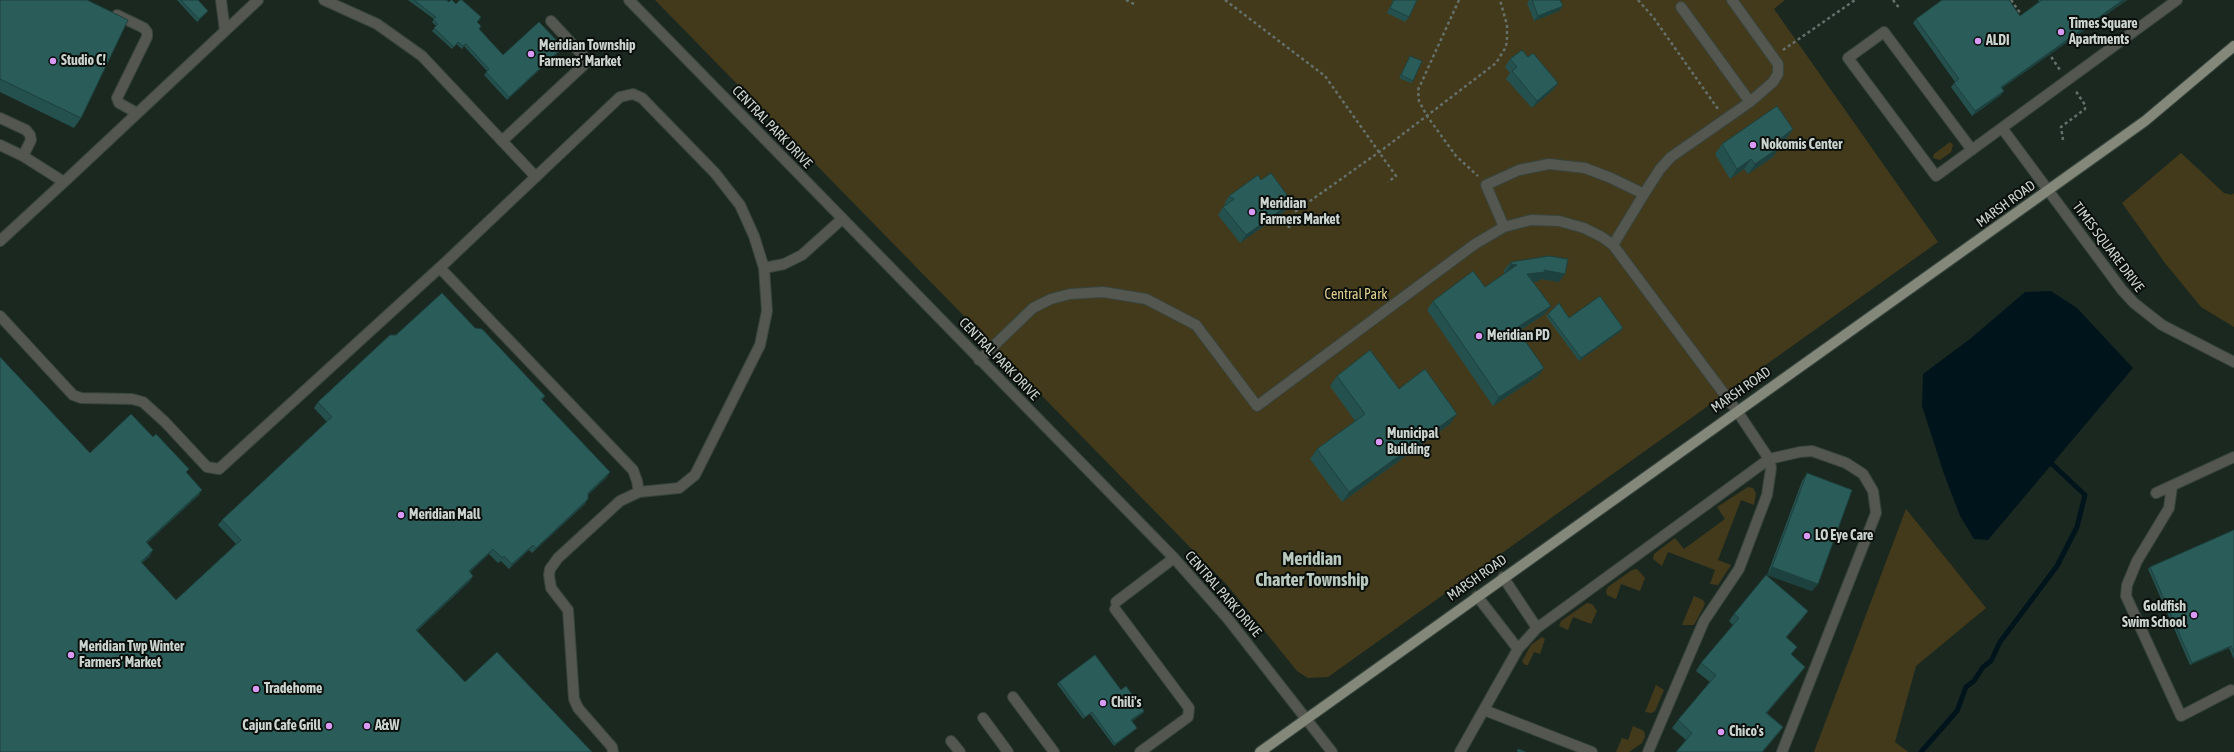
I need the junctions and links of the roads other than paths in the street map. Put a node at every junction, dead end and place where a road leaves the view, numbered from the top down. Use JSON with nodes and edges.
{"nodes":[{"id":1,"x":221,"y":0,"type":"edge"},
{"id":2,"x":258,"y":0,"type":"edge"},
{"id":3,"x":325,"y":0,"type":"edge"},
{"id":4,"x":629,"y":0,"type":"edge"},
{"id":5,"x":1732,"y":0,"type":"edge"},
{"id":6,"x":2177,"y":0,"type":"edge"},
{"id":7,"x":1682,"y":8,"type":"dead end"},
{"id":8,"x":108,"y":10,"type":"edge"},
{"id":9,"x":551,"y":21,"type":"dead end"},
{"id":10,"x":225,"y":30,"type":"junction"},
{"id":11,"x":2234,"y":46,"type":"edge"},
{"id":12,"x":1750,"y":102,"type":"junction"},
{"id":13,"x":137,"y":113,"type":"junction"},
{"id":14,"x":0,"y":118,"type":"edge"},
{"id":15,"x":2002,"y":128,"type":"junction"},
{"id":16,"x":502,"y":141,"type":"junction"},
{"id":17,"x":0,"y":145,"type":"edge"},
{"id":18,"x":1972,"y":150,"type":"junction"},
{"id":19,"x":23,"y":156,"type":"junction"},
{"id":20,"x":536,"y":177,"type":"junction"},
{"id":21,"x":64,"y":182,"type":"junction"},
{"id":22,"x":2048,"y":190,"type":"junction"},
{"id":23,"x":1644,"y":194,"type":"junction"},
{"id":24,"x":842,"y":219,"type":"junction"},
{"id":25,"x":1504,"y":227,"type":"junction"},
{"id":26,"x":0,"y":241,"type":"edge"},
{"id":27,"x":1613,"y":245,"type":"junction"},
{"id":28,"x":440,"y":268,"type":"junction"},
{"id":29,"x":764,"y":268,"type":"junction"},
{"id":30,"x":0,"y":316,"type":"edge"},
{"id":31,"x":980,"y":360,"type":"junction"},
{"id":32,"x":2234,"y":362,"type":"edge"},
{"id":33,"x":1737,"y":410,"type":"junction"},
{"id":34,"x":2234,"y":457,"type":"edge"},
{"id":35,"x":1769,"y":459,"type":"junction"},
{"id":36,"x":2172,"y":486,"type":"junction"},
{"id":37,"x":639,"y":492,"type":"junction"},
{"id":38,"x":2156,"y":493,"type":"dead end"},
{"id":39,"x":1174,"y":558,"type":"junction"},
{"id":40,"x":1503,"y":577,"type":"junction"},
{"id":41,"x":1477,"y":596,"type":"junction"},
{"id":42,"x":1537,"y":628,"type":"junction"},
{"id":43,"x":1518,"y":649,"type":"junction"},
{"id":44,"x":2231,"y":690,"type":"dead end"},
{"id":45,"x":1013,"y":697,"type":"dead end"},
{"id":46,"x":1484,"y":710,"type":"junction"},
{"id":47,"x":983,"y":718,"type":"dead end"},
{"id":48,"x":1306,"y":718,"type":"junction"},
{"id":49,"x":952,"y":741,"type":"dead end"},
{"id":50,"x":613,"y":752,"type":"edge"},
{"id":51,"x":960,"y":752,"type":"edge"},
{"id":52,"x":1008,"y":752,"type":"edge"},
{"id":53,"x":1054,"y":752,"type":"edge"},
{"id":54,"x":1140,"y":752,"type":"edge"},
{"id":55,"x":1260,"y":752,"type":"edge"},
{"id":56,"x":1332,"y":752,"type":"edge"},
{"id":57,"x":1460,"y":752,"type":"edge"},
{"id":58,"x":1592,"y":752,"type":"edge"},
{"id":59,"x":1648,"y":752,"type":"edge"},
{"id":60,"x":1782,"y":752,"type":"edge"}],
"edges":[{"from":1,"to":10,"type":"street"},
{"from":2,"to":10,"type":"street"},
{"from":3,"to":16,"type":"street"},
{"from":4,"to":24,"type":"street","name":"CENTRAL PARK DRIVE"},
{"from":5,"to":12,"type":"street"},
{"from":6,"to":15,"type":"street"},
{"from":7,"to":12,"type":"street"},
{"from":8,"to":13,"type":"street"},
{"from":9,"to":16,"type":"street"},
{"from":10,"to":13,"type":"street"},
{"from":11,"to":22,"type":"main road","name":"MARSH ROAD"},
{"from":12,"to":23,"type":"street"},
{"from":13,"to":21,"type":"street"},
{"from":14,"to":19,"type":"street"},
{"from":15,"to":18,"type":"street"},
{"from":15,"to":22,"type":"street","name":"TIMES SQUARE DRIVE"},
{"from":16,"to":20,"type":"street"},
{"from":17,"to":19,"type":"street"},
{"from":18,"to":18,"type":"street"},
{"from":19,"to":21,"type":"street"},
{"from":20,"to":28,"type":"street"},
{"from":20,"to":29,"type":"street"},
{"from":21,"to":26,"type":"street"},
{"from":22,"to":32,"type":"street","name":"TIMES SQUARE DRIVE"},
{"from":22,"to":33,"type":"main road","name":"MARSH ROAD"},
{"from":23,"to":25,"type":"street"},
{"from":23,"to":27,"type":"street"},
{"from":24,"to":29,"type":"street"},
{"from":24,"to":31,"type":"street","name":"CENTRAL PARK DRIVE"},
{"from":25,"to":27,"type":"street"},
{"from":25,"to":31,"type":"street"},
{"from":27,"to":33,"type":"street"},
{"from":28,"to":30,"type":"street"},
{"from":28,"to":37,"type":"street"},
{"from":29,"to":37,"type":"street"},
{"from":31,"to":39,"type":"street","name":"CENTRAL PARK DRIVE"},
{"from":33,"to":35,"type":"street"},
{"from":33,"to":40,"type":"main road","name":"MARSH ROAD"},
{"from":34,"to":36,"type":"street"},
{"from":35,"to":42,"type":"street"},
{"from":35,"to":59,"type":"street"},
{"from":35,"to":60,"type":"street"},
{"from":36,"to":38,"type":"street"},
{"from":36,"to":44,"type":"street"},
{"from":37,"to":50,"type":"street"},
{"from":39,"to":48,"type":"street","name":"CENTRAL PARK DRIVE"},
{"from":39,"to":54,"type":"street"},
{"from":40,"to":41,"type":"main road","name":"MARSH ROAD"},
{"from":40,"to":42,"type":"street"},
{"from":41,"to":43,"type":"street"},
{"from":41,"to":48,"type":"main road","name":"MARSH ROAD"},
{"from":42,"to":43,"type":"street"},
{"from":43,"to":46,"type":"street"},
{"from":45,"to":53,"type":"street"},
{"from":46,"to":57,"type":"street"},
{"from":46,"to":58,"type":"street"},
{"from":47,"to":52,"type":"street"},
{"from":48,"to":55,"type":"main road","name":"MARSH ROAD"},
{"from":48,"to":56,"type":"street","name":"CENTRAL PARK DRIVE"},
{"from":49,"to":51,"type":"street"}]}
